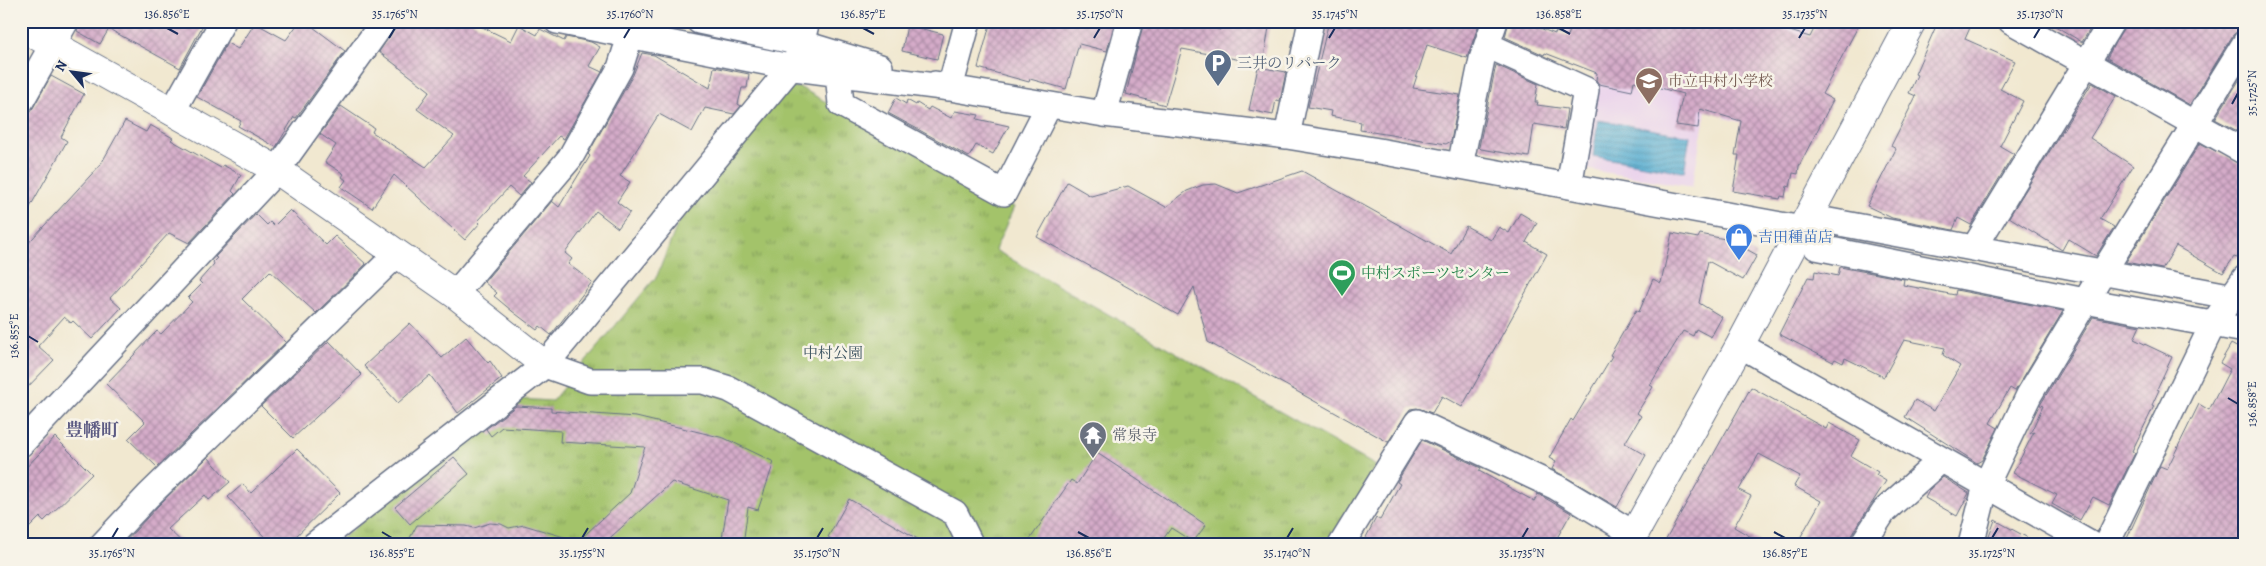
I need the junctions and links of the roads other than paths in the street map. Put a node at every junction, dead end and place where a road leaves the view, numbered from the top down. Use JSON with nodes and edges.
{"nodes":[{"id":1,"x":66,"y":21,"type":"edge"},
{"id":2,"x":223,"y":21,"type":"edge"},
{"id":3,"x":384,"y":21,"type":"edge"},
{"id":4,"x":557,"y":21,"type":"edge"},
{"id":5,"x":699,"y":21,"type":"edge"},
{"id":6,"x":968,"y":21,"type":"edge"},
{"id":7,"x":1130,"y":21,"type":"edge"},
{"id":8,"x":1311,"y":21,"type":"edge"},
{"id":9,"x":1496,"y":21,"type":"edge"},
{"id":10,"x":1912,"y":21,"type":"edge"},
{"id":11,"x":2011,"y":21,"type":"edge"},
{"id":12,"x":2112,"y":21,"type":"edge"},
{"id":13,"x":21,"y":27,"type":"edge"},
{"id":14,"x":632,"y":29,"type":"edge"},
{"id":15,"x":804,"y":32,"type":"edge"},
{"id":16,"x":2245,"y":43,"type":"edge"},
{"id":17,"x":53,"y":45,"type":"junction"},
{"id":18,"x":1487,"y":45,"type":"junction"},
{"id":19,"x":2086,"y":63,"type":"junction"},
{"id":20,"x":793,"y":68,"type":"junction"},
{"id":21,"x":838,"y":74,"type":"junction"},
{"id":22,"x":950,"y":88,"type":"junction"},
{"id":23,"x":21,"y":101,"type":"edge"},
{"id":24,"x":1049,"y":105,"type":"junction"},
{"id":25,"x":172,"y":112,"type":"junction"},
{"id":26,"x":1104,"y":114,"type":"junction"},
{"id":27,"x":2194,"y":124,"type":"junction"},
{"id":28,"x":1287,"y":136,"type":"junction"},
{"id":29,"x":2245,"y":152,"type":"edge"},
{"id":30,"x":1460,"y":166,"type":"junction"},
{"id":31,"x":277,"y":170,"type":"junction"},
{"id":32,"x":1569,"y":186,"type":"junction"},
{"id":33,"x":1802,"y":229,"type":"junction"},
{"id":34,"x":1974,"y":248,"type":"junction"},
{"id":35,"x":397,"y":254,"type":"junction"},
{"id":36,"x":2102,"y":272,"type":"junction"},
{"id":37,"x":2240,"y":291,"type":"edge"},
{"id":38,"x":455,"y":294,"type":"junction"},
{"id":39,"x":2085,"y":301,"type":"junction"},
{"id":40,"x":2213,"y":324,"type":"junction"},
{"id":41,"x":2245,"y":330,"type":"edge"},
{"id":42,"x":1740,"y":345,"type":"junction"},
{"id":43,"x":546,"y":365,"type":"junction"},
{"id":44,"x":21,"y":444,"type":"edge"},
{"id":45,"x":1941,"y":460,"type":"junction"},
{"id":46,"x":1986,"y":485,"type":"junction"},
{"id":47,"x":1635,"y":540,"type":"edge"},
{"id":48,"x":102,"y":545,"type":"edge"},
{"id":49,"x":314,"y":545,"type":"edge"},
{"id":50,"x":971,"y":545,"type":"edge"},
{"id":51,"x":1340,"y":545,"type":"edge"},
{"id":52,"x":1862,"y":545,"type":"edge"},
{"id":53,"x":1972,"y":545,"type":"edge"},
{"id":54,"x":2092,"y":545,"type":"edge"},
{"id":55,"x":2106,"y":545,"type":"edge"}],
"edges":[{"from":1,"to":17,"type":"street"},
{"from":2,"to":25,"type":"street"},
{"from":3,"to":31,"type":"street"},
{"from":4,"to":14,"type":"street"},
{"from":5,"to":15,"type":"street"},
{"from":6,"to":22,"type":"street"},
{"from":7,"to":26,"type":"street"},
{"from":8,"to":28,"type":"street"},
{"from":9,"to":18,"type":"street"},
{"from":10,"to":33,"type":"street"},
{"from":11,"to":19,"type":"street"},
{"from":12,"to":19,"type":"street"},
{"from":13,"to":17,"type":"street"},
{"from":14,"to":20,"type":"street"},
{"from":14,"to":38,"type":"street"},
{"from":15,"to":20,"type":"street"},
{"from":15,"to":22,"type":"street"},
{"from":16,"to":27,"type":"street"},
{"from":17,"to":23,"type":"street"},
{"from":17,"to":25,"type":"street"},
{"from":18,"to":30,"type":"street"},
{"from":18,"to":32,"type":"street"},
{"from":19,"to":27,"type":"street"},
{"from":19,"to":34,"type":"street"},
{"from":20,"to":21,"type":"street"},
{"from":20,"to":43,"type":"street"},
{"from":21,"to":22,"type":"street"},
{"from":21,"to":24,"type":"street"},
{"from":22,"to":24,"type":"street"},
{"from":24,"to":26,"type":"street"},
{"from":25,"to":31,"type":"street"},
{"from":26,"to":28,"type":"street"},
{"from":27,"to":29,"type":"street"},
{"from":27,"to":36,"type":"street"},
{"from":28,"to":30,"type":"street"},
{"from":30,"to":32,"type":"street"},
{"from":31,"to":35,"type":"street"},
{"from":31,"to":44,"type":"street"},
{"from":32,"to":33,"type":"street"},
{"from":33,"to":34,"type":"street"},
{"from":33,"to":39,"type":"street"},
{"from":33,"to":42,"type":"street"},
{"from":34,"to":36,"type":"street"},
{"from":35,"to":38,"type":"street"},
{"from":35,"to":48,"type":"street"},
{"from":36,"to":37,"type":"street"},
{"from":36,"to":39,"type":"street"},
{"from":37,"to":40,"type":"street"},
{"from":38,"to":43,"type":"street"},
{"from":39,"to":40,"type":"street"},
{"from":39,"to":46,"type":"street"},
{"from":40,"to":41,"type":"street"},
{"from":40,"to":55,"type":"street"},
{"from":42,"to":45,"type":"street"},
{"from":42,"to":47,"type":"street"},
{"from":43,"to":49,"type":"street"},
{"from":43,"to":50,"type":"street"},
{"from":45,"to":46,"type":"street"},
{"from":45,"to":52,"type":"street"},
{"from":46,"to":53,"type":"street"},
{"from":46,"to":54,"type":"street"},
{"from":47,"to":51,"type":"street"}]}
